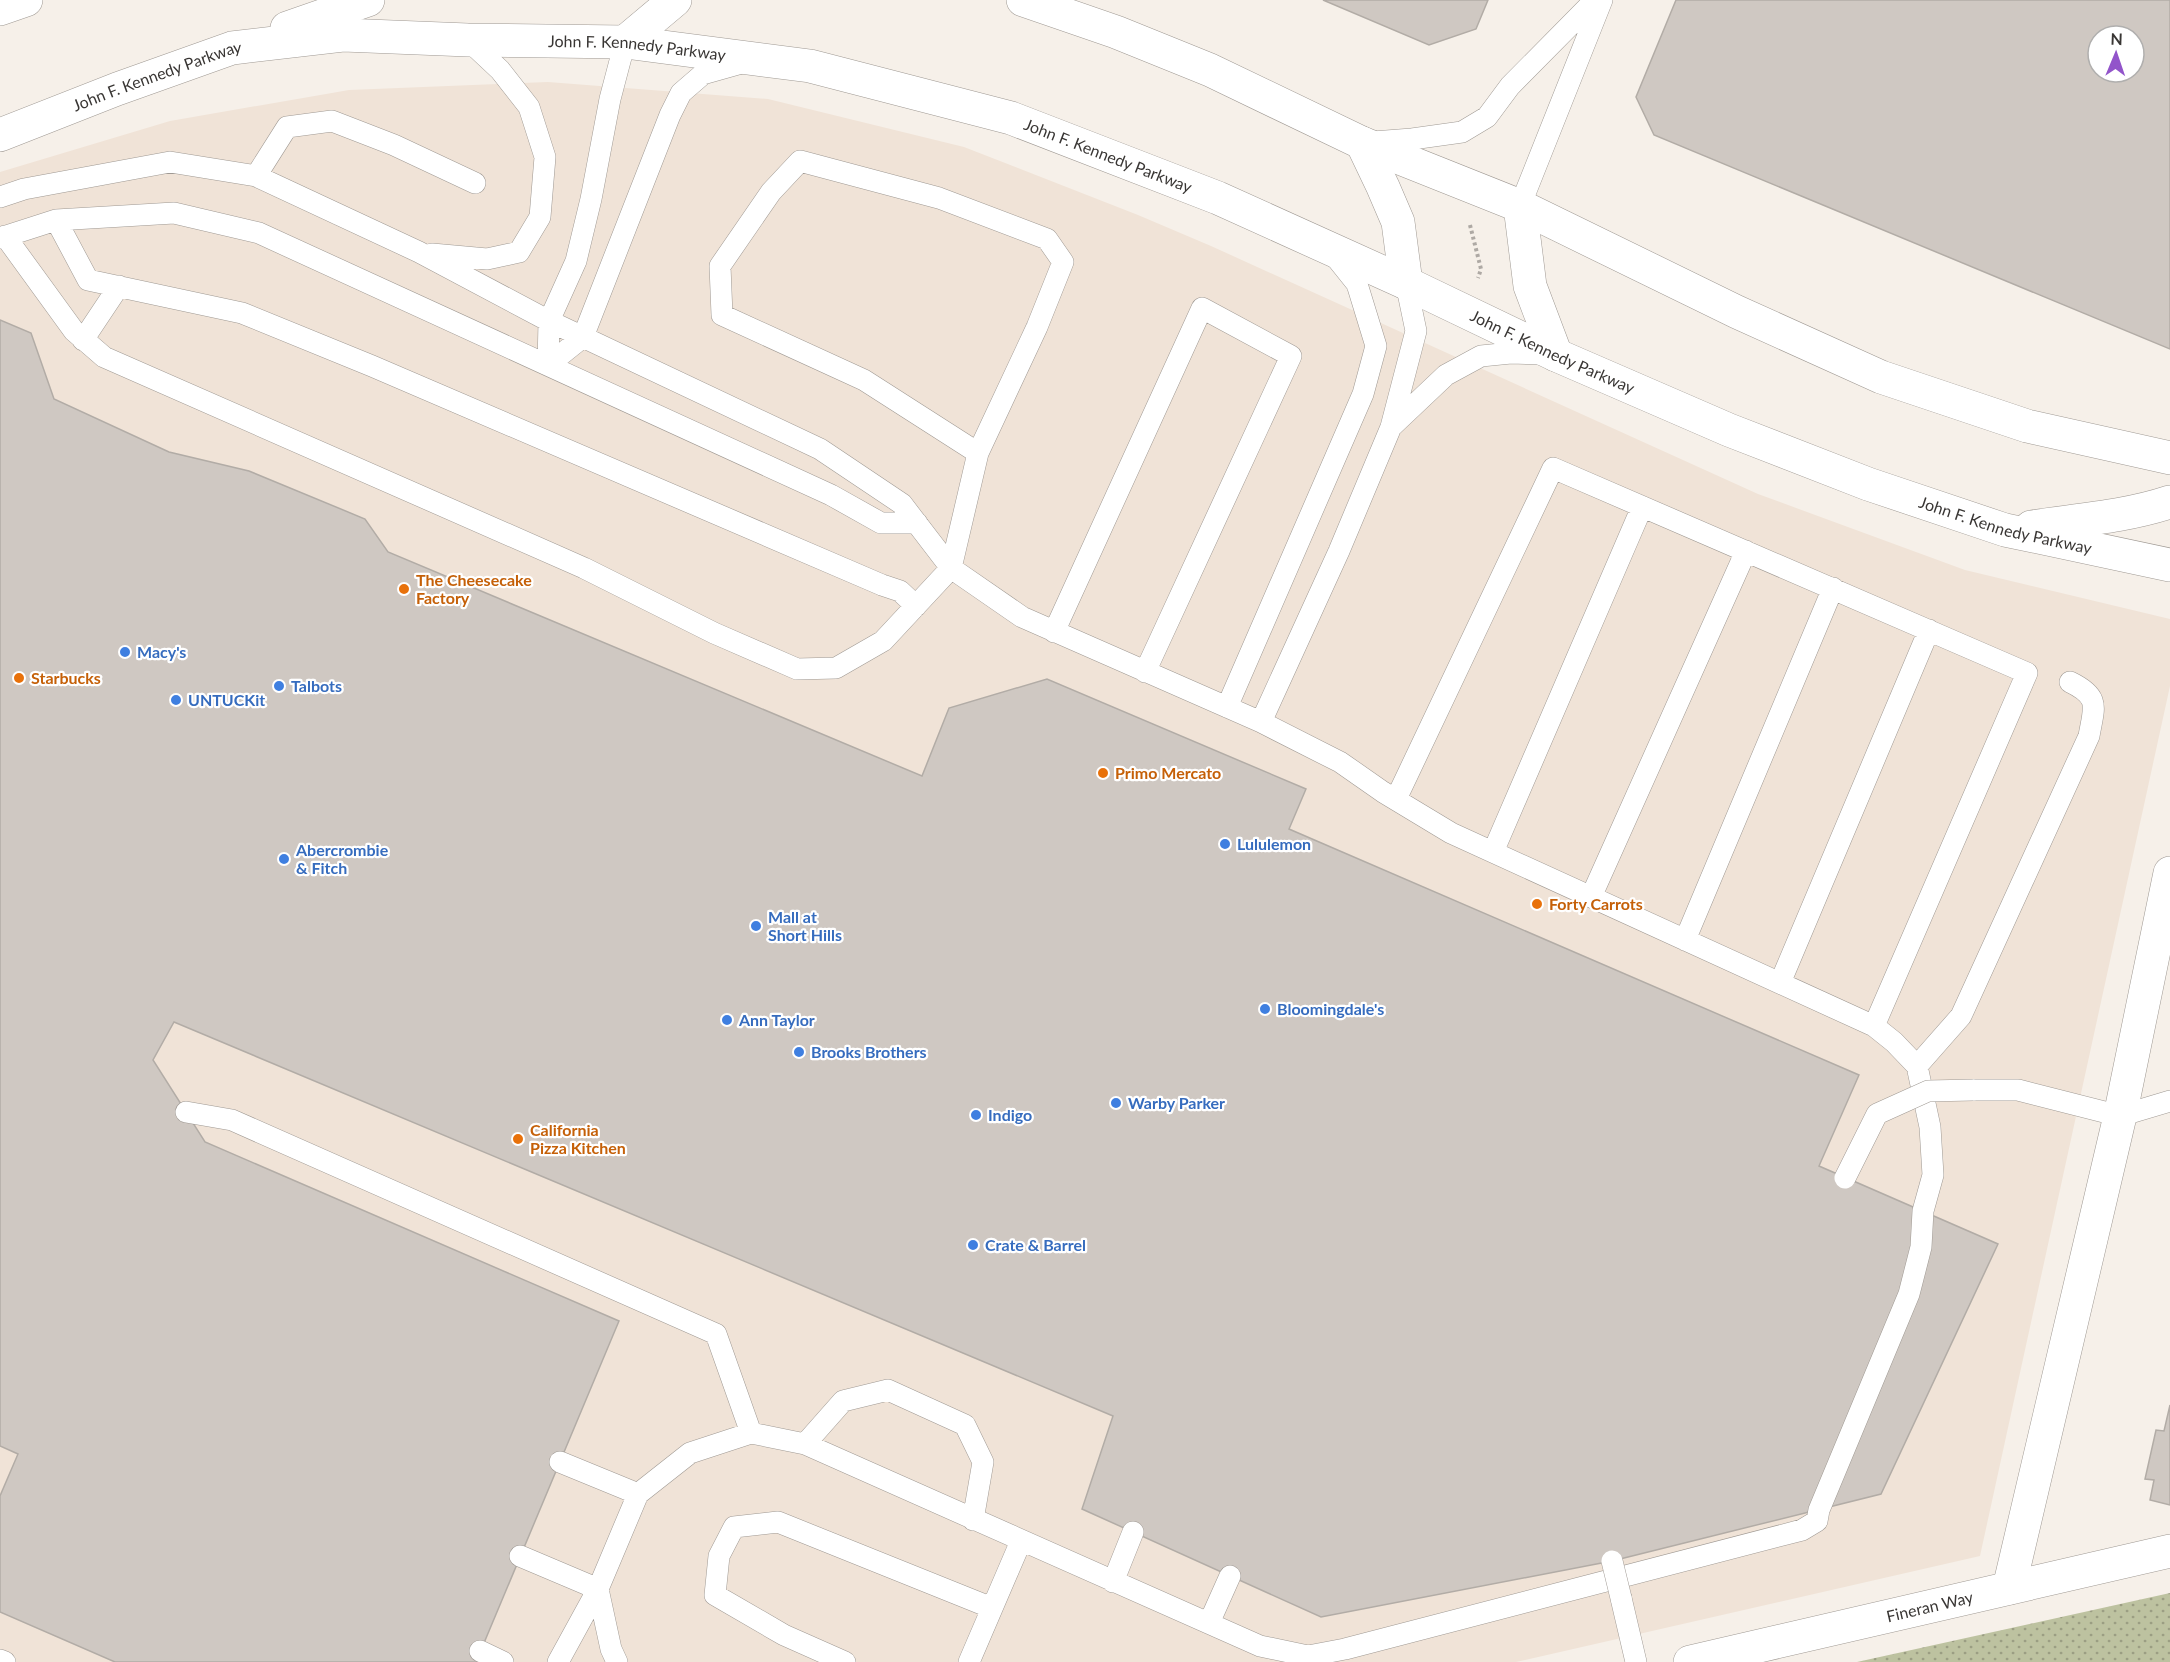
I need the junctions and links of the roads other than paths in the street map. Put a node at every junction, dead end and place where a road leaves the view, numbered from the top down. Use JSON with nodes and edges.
{"nodes":[{"id":1,"x":26,"y":0,"type":"edge"},
{"id":2,"x":368,"y":0,"type":"edge"},
{"id":3,"x":675,"y":0,"type":"edge"},
{"id":4,"x":1023,"y":0,"type":"edge"},
{"id":5,"x":1595,"y":0,"type":"edge"},
{"id":6,"x":1602,"y":0,"type":"edge"},
{"id":7,"x":0,"y":9,"type":"edge"},
{"id":8,"x":468,"y":40,"type":"junction"},
{"id":9,"x":625,"y":42,"type":"junction"},
{"id":10,"x":232,"y":48,"type":"junction"},
{"id":11,"x":760,"y":59,"type":"junction"},
{"id":12,"x":0,"y":135,"type":"edge"},
{"id":13,"x":1362,"y":143,"type":"junction"},
{"id":14,"x":256,"y":176,"type":"junction"},
{"id":15,"x":475,"y":183,"type":"dead end"},
{"id":16,"x":0,"y":197,"type":"edge"},
{"id":17,"x":1520,"y":206,"type":"junction"},
{"id":18,"x":56,"y":220,"type":"junction"},
{"id":19,"x":3,"y":237,"type":"edge"},
{"id":20,"x":1329,"y":249,"type":"junction"},
{"id":21,"x":419,"y":252,"type":"junction"},
{"id":22,"x":1406,"y":284,"type":"junction"},
{"id":23,"x":119,"y":286,"type":"junction"},
{"id":24,"x":549,"y":321,"type":"junction"},
{"id":25,"x":583,"y":337,"type":"junction"},
{"id":26,"x":83,"y":340,"type":"junction"},
{"id":27,"x":1556,"y":355,"type":"junction"},
{"id":28,"x":548,"y":365,"type":"junction"},
{"id":29,"x":1390,"y":427,"type":"junction"},
{"id":30,"x":978,"y":453,"type":"junction"},
{"id":31,"x":2170,"y":458,"type":"edge"},
{"id":32,"x":2170,"y":502,"type":"edge"},
{"id":33,"x":1642,"y":507,"type":"junction"},
{"id":34,"x":917,"y":523,"type":"junction"},
{"id":35,"x":2005,"y":530,"type":"junction"},
{"id":36,"x":1746,"y":551,"type":"junction"},
{"id":37,"x":2170,"y":565,"type":"edge"},
{"id":38,"x":951,"y":568,"type":"junction"},
{"id":39,"x":1833,"y":588,"type":"junction"},
{"id":40,"x":916,"y":606,"type":"junction"},
{"id":41,"x":1929,"y":630,"type":"junction"},
{"id":42,"x":1054,"y":632,"type":"junction"},
{"id":43,"x":1145,"y":672,"type":"junction"},
{"id":44,"x":2070,"y":682,"type":"dead end"},
{"id":45,"x":1227,"y":707,"type":"junction"},
{"id":46,"x":1261,"y":722,"type":"junction"},
{"id":47,"x":1396,"y":800,"type":"junction"},
{"id":48,"x":1493,"y":852,"type":"junction"},
{"id":49,"x":2170,"y":873,"type":"edge"},
{"id":50,"x":1591,"y":897,"type":"junction"},
{"id":51,"x":1685,"y":940,"type":"junction"},
{"id":52,"x":1780,"y":983,"type":"junction"},
{"id":53,"x":1874,"y":1026,"type":"junction"},
{"id":54,"x":1917,"y":1066,"type":"junction"},
{"id":55,"x":2170,"y":1101,"type":"edge"},
{"id":56,"x":186,"y":1112,"type":"dead end"},
{"id":57,"x":2120,"y":1116,"type":"junction"},
{"id":58,"x":1845,"y":1178,"type":"dead end"},
{"id":59,"x":752,"y":1433,"type":"junction"},
{"id":60,"x":805,"y":1444,"type":"junction"},
{"id":61,"x":560,"y":1462,"type":"dead end"},
{"id":62,"x":638,"y":1494,"type":"junction"},
{"id":63,"x":973,"y":1520,"type":"junction"},
{"id":64,"x":1133,"y":1532,"type":"dead end"},
{"id":65,"x":1021,"y":1541,"type":"junction"},
{"id":66,"x":2170,"y":1551,"type":"edge"},
{"id":67,"x":520,"y":1556,"type":"dead end"},
{"id":68,"x":1612,"y":1561,"type":"dead end"},
{"id":69,"x":1230,"y":1576,"type":"dead end"},
{"id":70,"x":1113,"y":1582,"type":"junction"},
{"id":71,"x":598,"y":1588,"type":"junction"},
{"id":72,"x":2009,"y":1588,"type":"junction"},
{"id":73,"x":992,"y":1608,"type":"junction"},
{"id":74,"x":1209,"y":1623,"type":"junction"},
{"id":75,"x":480,"y":1651,"type":"dead end"},
{"id":76,"x":0,"y":1660,"type":"edge"},
{"id":77,"x":5,"y":1662,"type":"edge"},
{"id":78,"x":503,"y":1662,"type":"edge"},
{"id":79,"x":558,"y":1662,"type":"edge"},
{"id":80,"x":617,"y":1662,"type":"edge"},
{"id":81,"x":845,"y":1662,"type":"edge"},
{"id":82,"x":969,"y":1662,"type":"edge"},
{"id":83,"x":1636,"y":1662,"type":"edge"},
{"id":84,"x":1690,"y":1662,"type":"edge"}],
"edges":[{"from":1,"to":7,"type":"main road"},
{"from":2,"to":10,"type":"main road"},
{"from":3,"to":9,"type":"main road"},
{"from":4,"to":13,"type":"main road"},
{"from":5,"to":13,"type":"lane"},
{"from":6,"to":17,"type":"lane"},
{"from":8,"to":9,"type":"main road","name":"John F. Kennedy Parkway"},
{"from":8,"to":10,"type":"main road","name":"John F. Kennedy Parkway"},
{"from":8,"to":21,"type":"lane"},
{"from":9,"to":11,"type":"main road","name":"John F. Kennedy Parkway"},
{"from":9,"to":24,"type":"lane"},
{"from":10,"to":12,"type":"main road","name":"John F. Kennedy Parkway"},
{"from":11,"to":20,"type":"main road","name":"John F. Kennedy Parkway"},
{"from":11,"to":25,"type":"lane"},
{"from":13,"to":17,"type":"main road"},
{"from":13,"to":22,"type":"main road"},
{"from":14,"to":15,"type":"lane"},
{"from":14,"to":16,"type":"lane"},
{"from":14,"to":21,"type":"lane"},
{"from":17,"to":27,"type":"main road"},
{"from":17,"to":31,"type":"main road"},
{"from":18,"to":19,"type":"lane"},
{"from":18,"to":23,"type":"lane"},
{"from":18,"to":28,"type":"lane"},
{"from":19,"to":26,"type":"lane"},
{"from":20,"to":22,"type":"main road","name":"John F. Kennedy Parkway"},
{"from":20,"to":45,"type":"lane"},
{"from":21,"to":24,"type":"lane"},
{"from":22,"to":27,"type":"main road","name":"John F. Kennedy Parkway"},
{"from":22,"to":29,"type":"lane"},
{"from":23,"to":26,"type":"lane"},
{"from":23,"to":40,"type":"lane"},
{"from":24,"to":25,"type":"lane"},
{"from":24,"to":28,"type":"lane"},
{"from":25,"to":28,"type":"lane"},
{"from":25,"to":34,"type":"lane"},
{"from":26,"to":40,"type":"lane"},
{"from":27,"to":29,"type":"lane"},
{"from":27,"to":35,"type":"main road","name":"John F. Kennedy Parkway"},
{"from":28,"to":34,"type":"lane"},
{"from":29,"to":46,"type":"lane"},
{"from":30,"to":30,"type":"lane"},
{"from":30,"to":38,"type":"lane"},
{"from":32,"to":35,"type":"main road"},
{"from":33,"to":36,"type":"lane"},
{"from":33,"to":47,"type":"lane"},
{"from":33,"to":48,"type":"lane"},
{"from":34,"to":38,"type":"lane"},
{"from":35,"to":37,"type":"main road","name":"John F. Kennedy Parkway"},
{"from":36,"to":39,"type":"lane"},
{"from":36,"to":50,"type":"lane"},
{"from":38,"to":40,"type":"lane"},
{"from":38,"to":42,"type":"lane"},
{"from":39,"to":41,"type":"lane"},
{"from":39,"to":51,"type":"lane"},
{"from":41,"to":52,"type":"lane"},
{"from":41,"to":53,"type":"lane"},
{"from":42,"to":43,"type":"lane"},
{"from":42,"to":43,"type":"lane"},
{"from":43,"to":45,"type":"lane"},
{"from":44,"to":54,"type":"lane"},
{"from":45,"to":46,"type":"lane"},
{"from":46,"to":47,"type":"lane"},
{"from":47,"to":48,"type":"lane"},
{"from":48,"to":50,"type":"lane"},
{"from":49,"to":57,"type":"main road"},
{"from":50,"to":51,"type":"lane"},
{"from":51,"to":52,"type":"lane"},
{"from":52,"to":53,"type":"lane"},
{"from":53,"to":54,"type":"lane"},
{"from":54,"to":74,"type":"lane"},
{"from":55,"to":57,"type":"lane"},
{"from":56,"to":59,"type":"lane"},
{"from":57,"to":58,"type":"lane","bridge":true},
{"from":57,"to":72,"type":"main road"},
{"from":59,"to":60,"type":"lane"},
{"from":59,"to":62,"type":"lane"},
{"from":60,"to":63,"type":"lane"},
{"from":60,"to":63,"type":"lane"},
{"from":61,"to":62,"type":"lane"},
{"from":62,"to":71,"type":"lane"},
{"from":63,"to":65,"type":"lane"},
{"from":64,"to":70,"type":"lane"},
{"from":65,"to":70,"type":"lane"},
{"from":65,"to":73,"type":"lane"},
{"from":66,"to":72,"type":"main road","name":"Fineran Way"},
{"from":67,"to":71,"type":"lane"},
{"from":68,"to":83,"type":"lane","bridge":true},
{"from":69,"to":74,"type":"lane"},
{"from":70,"to":74,"type":"lane"},
{"from":71,"to":79,"type":"lane"},
{"from":71,"to":80,"type":"lane"},
{"from":72,"to":84,"type":"main road","name":"Fineran Way"},
{"from":73,"to":81,"type":"lane"},
{"from":73,"to":82,"type":"lane"},
{"from":75,"to":78,"type":"lane"},
{"from":76,"to":77,"type":"lane"}]}
